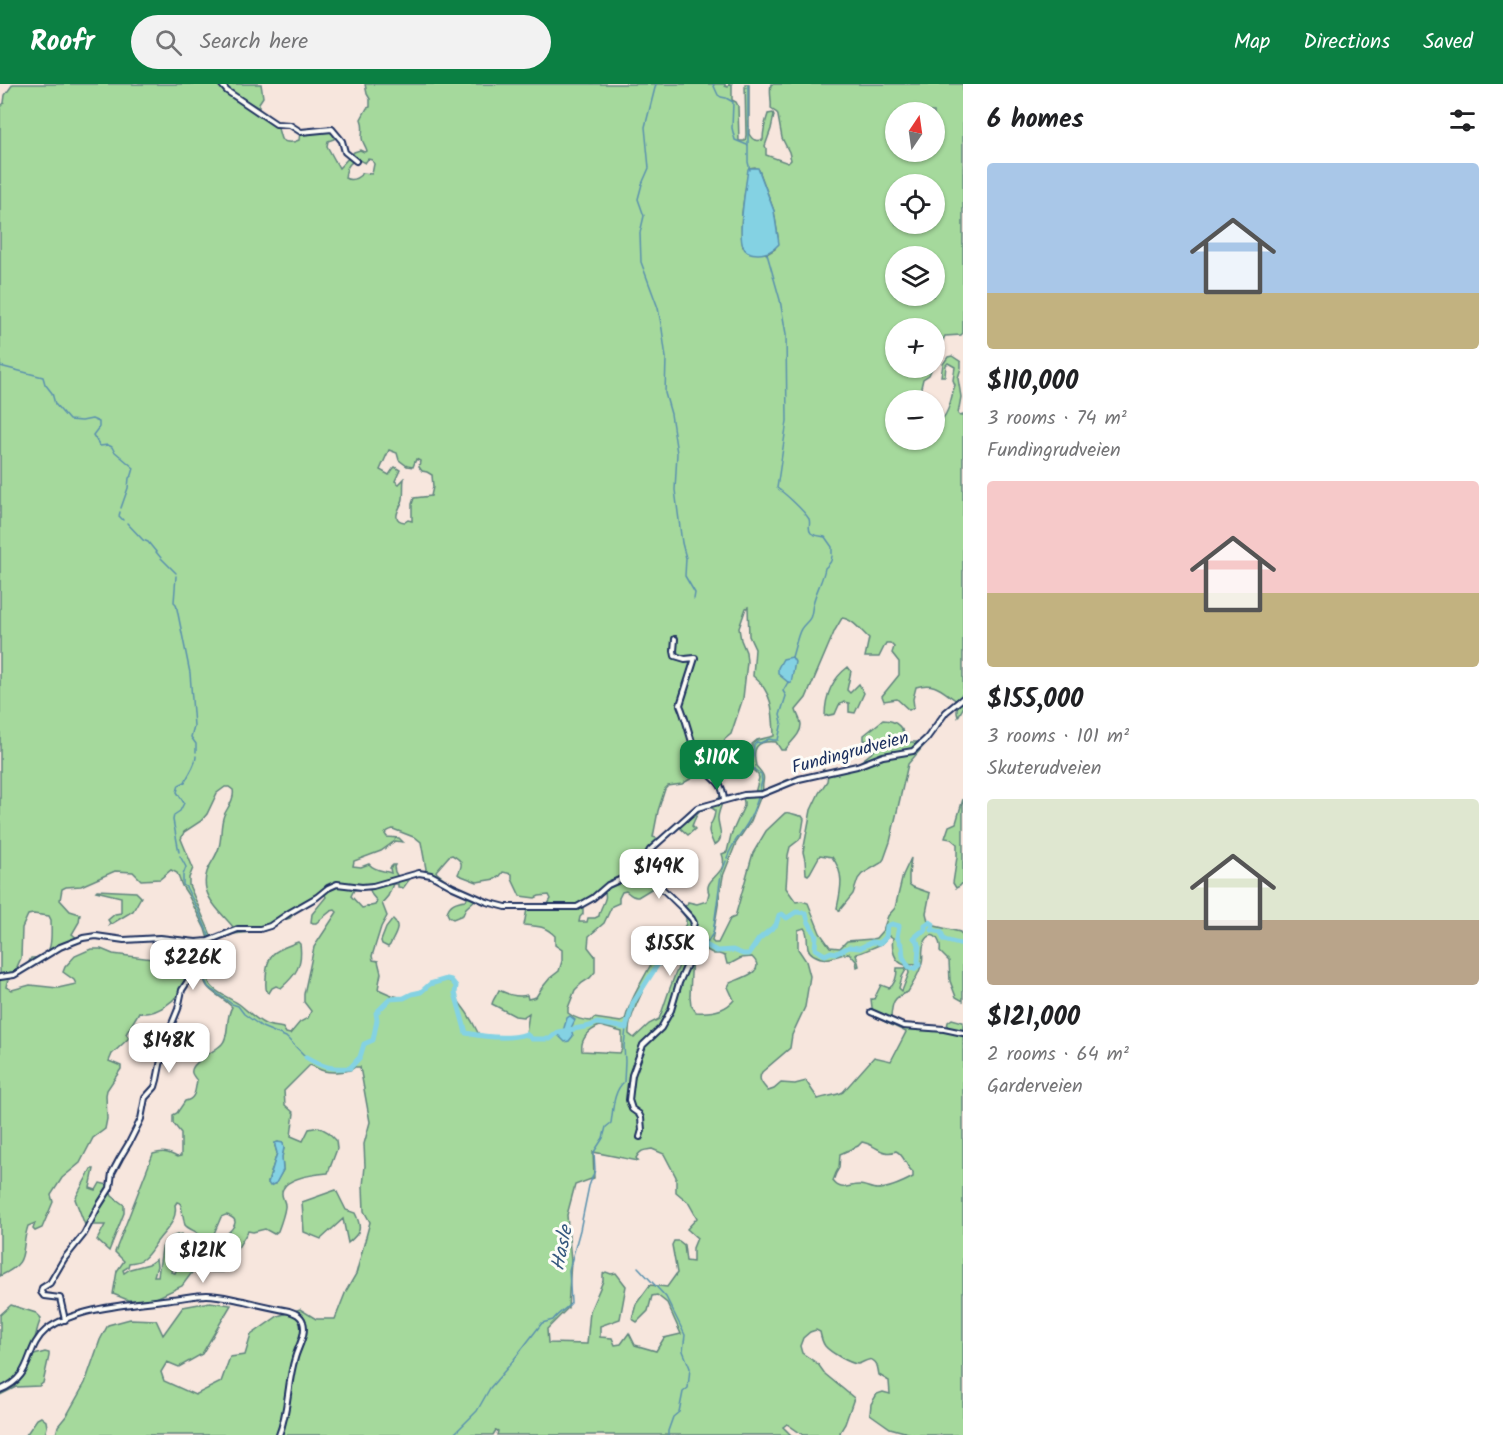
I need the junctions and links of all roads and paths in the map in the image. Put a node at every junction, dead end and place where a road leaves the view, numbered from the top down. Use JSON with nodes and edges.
{"nodes":[{"id":1,"x":221,"y":84,"type":"edge"},
{"id":2,"x":356,"y":161,"type":"dead end"},
{"id":3,"x":675,"y":639,"type":"dead end"},
{"id":4,"x":963,"y":698,"type":"edge"},
{"id":5,"x":724,"y":800,"type":"junction"},
{"id":6,"x":640,"y":867,"type":"junction"},
{"id":7,"x":208,"y":941,"type":"junction"},
{"id":8,"x":0,"y":977,"type":"edge"},
{"id":9,"x":871,"y":1012,"type":"dead end"},
{"id":10,"x":963,"y":1033,"type":"edge"},
{"id":11,"x":640,"y":1137,"type":"dead end"},
{"id":12,"x":65,"y":1320,"type":"junction"},
{"id":13,"x":0,"y":1390,"type":"edge"},
{"id":14,"x":279,"y":1435,"type":"edge"}],
"edges":[{"from":1,"to":2,"type":"street"},
{"from":3,"to":5,"type":"street"},
{"from":4,"to":5,"type":"street","name":"Fundingrudveien"},
{"from":5,"to":6,"type":"street","name":"Fundingrudveien"},
{"from":6,"to":7,"type":"street","name":"Fundingrudveien"},
{"from":6,"to":11,"type":"street"},
{"from":7,"to":8,"type":"street","name":"Fundingrudveien"},
{"from":7,"to":12,"type":"street"},
{"from":9,"to":10,"type":"street"},
{"from":12,"to":13,"type":"street"},
{"from":12,"to":14,"type":"street"}]}
